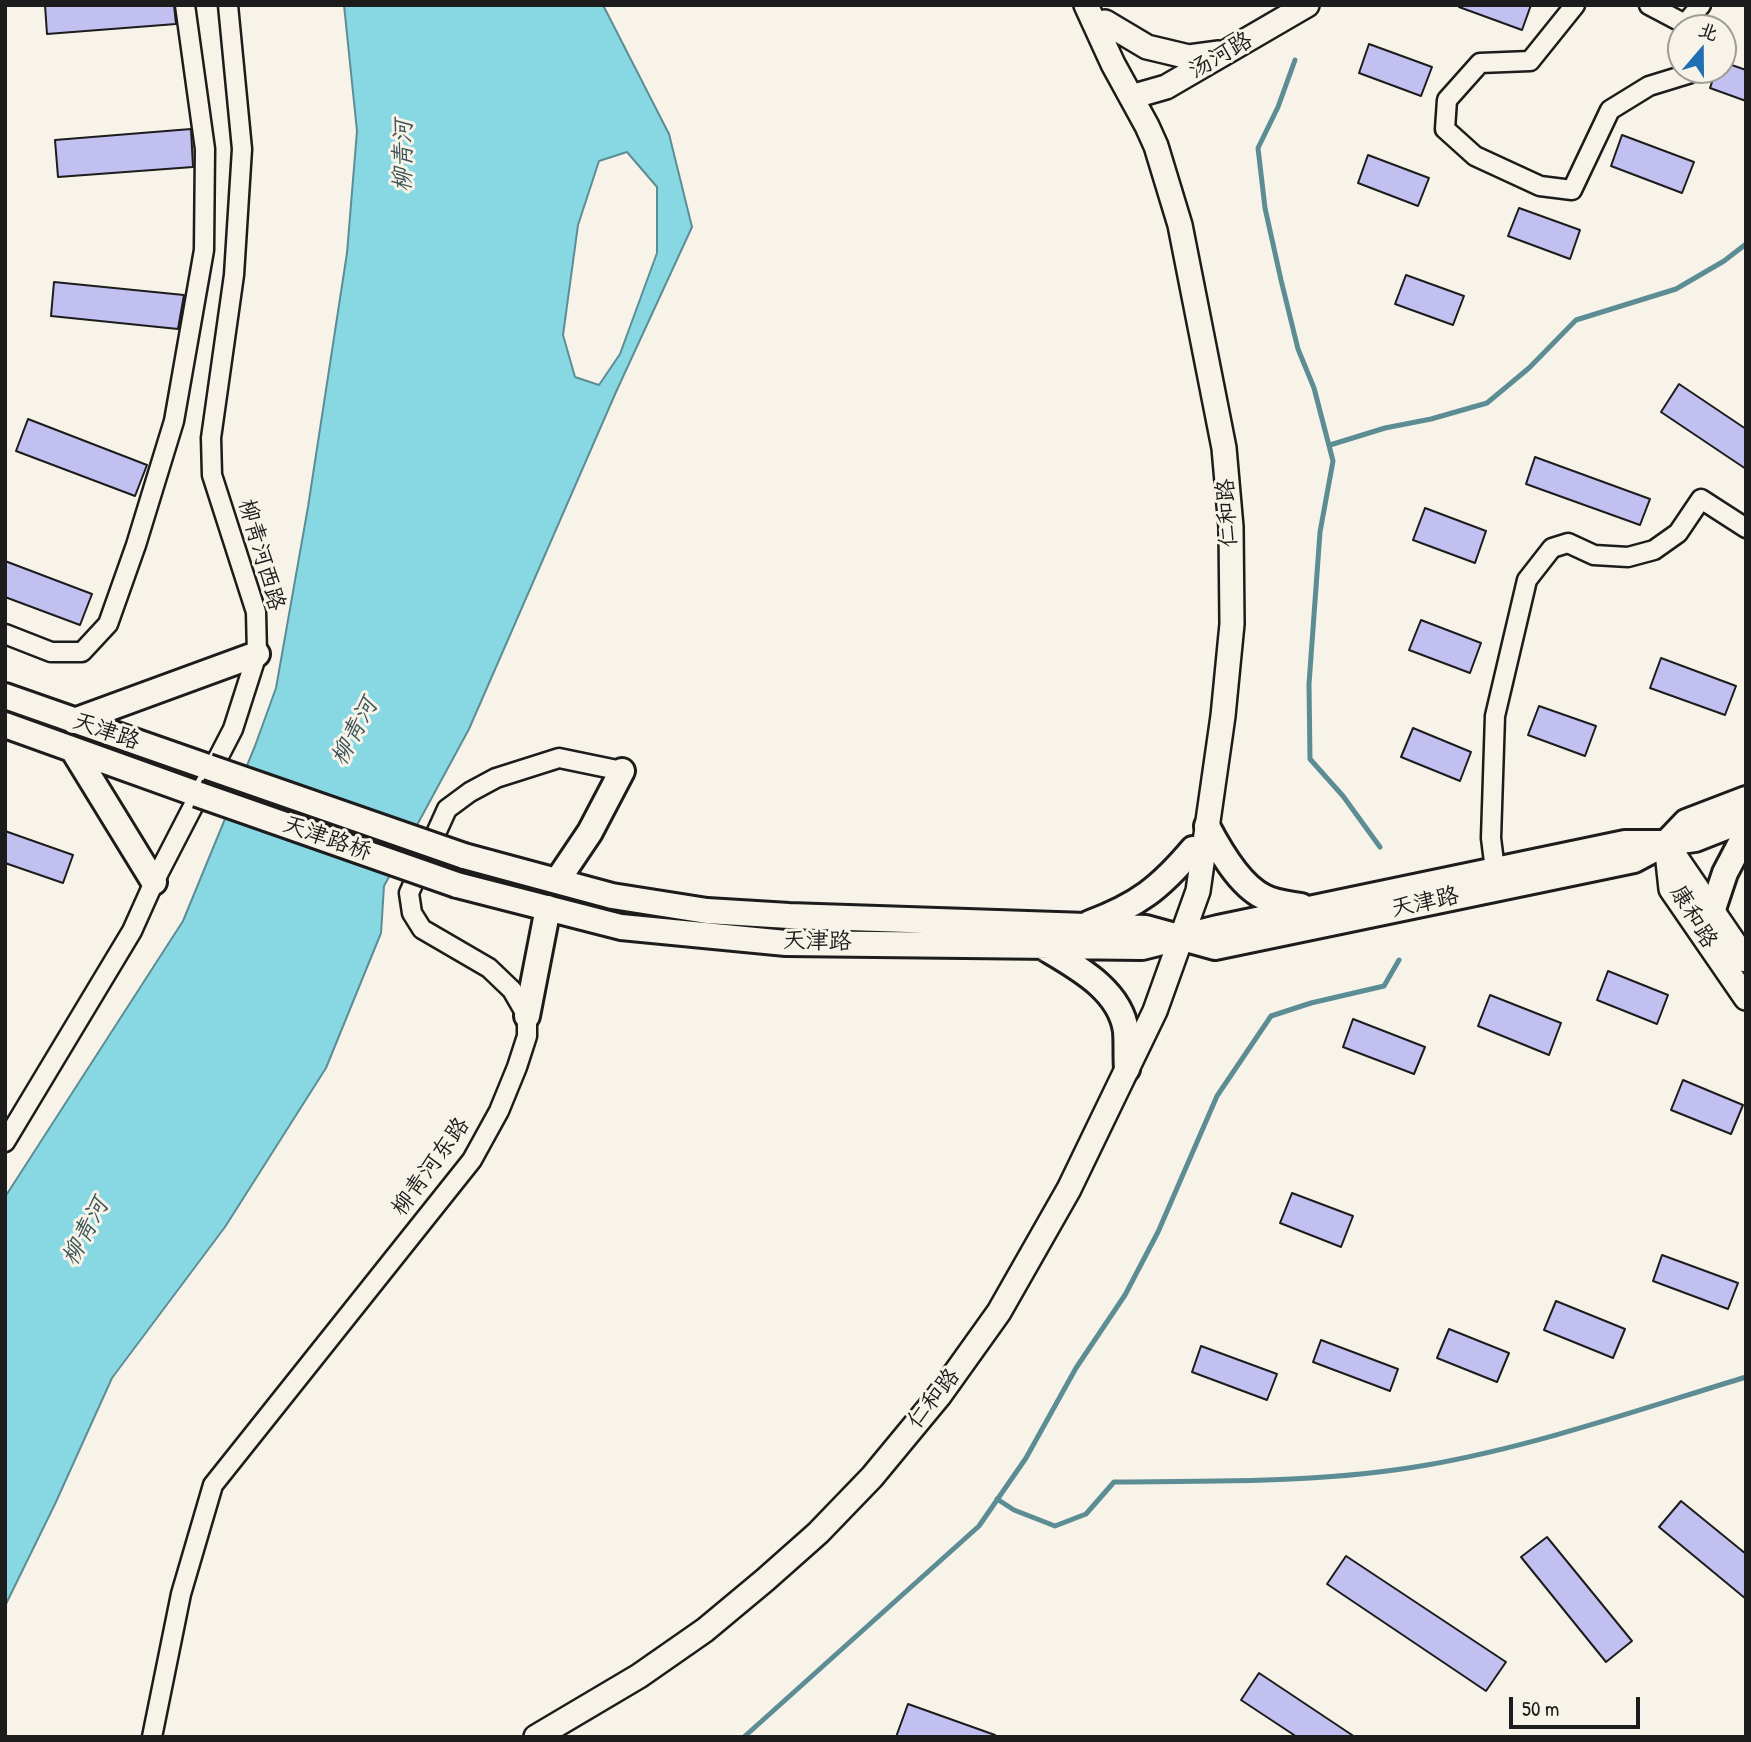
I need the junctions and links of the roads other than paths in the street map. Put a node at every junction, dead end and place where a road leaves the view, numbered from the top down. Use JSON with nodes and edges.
{"nodes":[{"id":1,"x":185,"y":5,"type":"edge"},
{"id":2,"x":228,"y":5,"type":"edge"},
{"id":3,"x":1086,"y":5,"type":"edge"},
{"id":4,"x":1307,"y":5,"type":"edge"},
{"id":5,"x":1575,"y":5,"type":"edge"},
{"id":6,"x":1649,"y":5,"type":"edge"},
{"id":7,"x":1701,"y":5,"type":"edge"},
{"id":8,"x":1101,"y":14,"type":"edge"},
{"id":9,"x":1225,"y":53,"type":"junction"},
{"id":10,"x":1667,"y":80,"type":"edge"},
{"id":11,"x":1131,"y":97,"type":"junction"},
{"id":12,"x":1746,"y":528,"type":"edge"},
{"id":13,"x":5,"y":634,"type":"edge"},
{"id":14,"x":257,"y":654,"type":"junction"},
{"id":15,"x":5,"y":696,"type":"edge"},
{"id":16,"x":74,"y":721,"type":"junction"},
{"id":17,"x":5,"y":725,"type":"edge"},
{"id":18,"x":73,"y":750,"type":"junction"},
{"id":19,"x":208,"y":767,"type":"joint"},
{"id":20,"x":622,"y":771,"type":"joint"},
{"id":21,"x":197,"y":794,"type":"joint"},
{"id":22,"x":1746,"y":799,"type":"edge"},
{"id":23,"x":1746,"y":819,"type":"edge"},
{"id":24,"x":1207,"y":826,"type":"junction"},
{"id":25,"x":1746,"y":833,"type":"edge"},
{"id":26,"x":1666,"y":843,"type":"junction"},
{"id":27,"x":1193,"y":849,"type":"junction"},
{"id":28,"x":464,"y":856,"type":"joint"},
{"id":29,"x":1495,"y":870,"type":"junction"},
{"id":30,"x":557,"y":881,"type":"junction"},
{"id":31,"x":154,"y":882,"type":"junction"},
{"id":32,"x":457,"y":885,"type":"joint"},
{"id":33,"x":548,"y":908,"type":"junction"},
{"id":34,"x":1309,"y":908,"type":"junction"},
{"id":35,"x":1712,"y":912,"type":"junction"},
{"id":36,"x":1084,"y":926,"type":"junction"},
{"id":37,"x":1180,"y":937,"type":"junction"},
{"id":38,"x":1040,"y":945,"type":"junction"},
{"id":39,"x":1746,"y":960,"type":"edge"},
{"id":40,"x":1746,"y":998,"type":"edge"},
{"id":41,"x":527,"y":1016,"type":"junction"},
{"id":42,"x":1127,"y":1069,"type":"junction"},
{"id":43,"x":5,"y":1142,"type":"edge"},
{"id":44,"x":152,"y":1737,"type":"edge"},
{"id":45,"x":536,"y":1737,"type":"edge"},
{"id":46,"x":556,"y":1737,"type":"edge"}],
"edges":[{"from":1,"to":13,"type":"street"},
{"from":2,"to":14,"type":"street","name":"柳青河西路"},
{"from":3,"to":11,"type":"street","name":"仁和路"},
{"from":4,"to":9,"type":"street","name":"汤河路"},
{"from":5,"to":10,"type":"street"},
{"from":6,"to":7,"type":"street"},
{"from":8,"to":9,"type":"street"},
{"from":8,"to":11,"type":"street","name":"仁和路"},
{"from":9,"to":11,"type":"street","name":"汤河路"},
{"from":11,"to":24,"type":"street","name":"仁和路"},
{"from":11,"to":27,"type":"street","name":"仁和路"},
{"from":12,"to":29,"type":"street"},
{"from":14,"to":16,"type":"main road"},
{"from":14,"to":31,"type":"street","name":"柳青河西路"},
{"from":15,"to":16,"type":"main road","name":"天津路"},
{"from":16,"to":19,"type":"main road","name":"天津路"},
{"from":17,"to":18,"type":"main road","name":"天津路"},
{"from":18,"to":21,"type":"main road","name":"天津路"},
{"from":18,"to":31,"type":"main road"},
{"from":19,"to":28,"type":"main road","name":"天津路桥","bridge":true},
{"from":20,"to":30,"type":"main road"},
{"from":20,"to":41,"type":"street"},
{"from":21,"to":32,"type":"main road","name":"天津路桥","bridge":true},
{"from":22,"to":26,"type":"main road","name":"天津路"},
{"from":23,"to":26,"type":"main road","name":"天津路"},
{"from":24,"to":34,"type":"main road"},
{"from":24,"to":37,"type":"street","name":"仁和路"},
{"from":25,"to":35,"type":"main road"},
{"from":26,"to":29,"type":"main road","name":"天津路"},
{"from":26,"to":35,"type":"street","name":"康和路"},
{"from":26,"to":37,"type":"main road","name":"天津路"},
{"from":26,"to":40,"type":"street","name":"康和路"},
{"from":27,"to":36,"type":"main road"},
{"from":27,"to":37,"type":"street","name":"仁和路"},
{"from":28,"to":30,"type":"main road","name":"天津路"},
{"from":29,"to":34,"type":"main road","name":"天津路"},
{"from":30,"to":36,"type":"main road","name":"天津路"},
{"from":31,"to":43,"type":"street","name":"柳青河西路"},
{"from":32,"to":33,"type":"main road","name":"天津路"},
{"from":33,"to":38,"type":"main road","name":"天津路"},
{"from":33,"to":41,"type":"main road"},
{"from":34,"to":37,"type":"main road","name":"天津路"},
{"from":35,"to":39,"type":"street","name":"康和路"},
{"from":36,"to":37,"type":"main road","name":"天津路"},
{"from":37,"to":38,"type":"main road","name":"天津路"},
{"from":37,"to":42,"type":"street","name":"仁和路"},
{"from":37,"to":46,"type":"street","name":"仁和路"},
{"from":38,"to":42,"type":"main road"},
{"from":41,"to":44,"type":"street","name":"柳青河东路"},
{"from":42,"to":45,"type":"street","name":"仁和路"}]}
